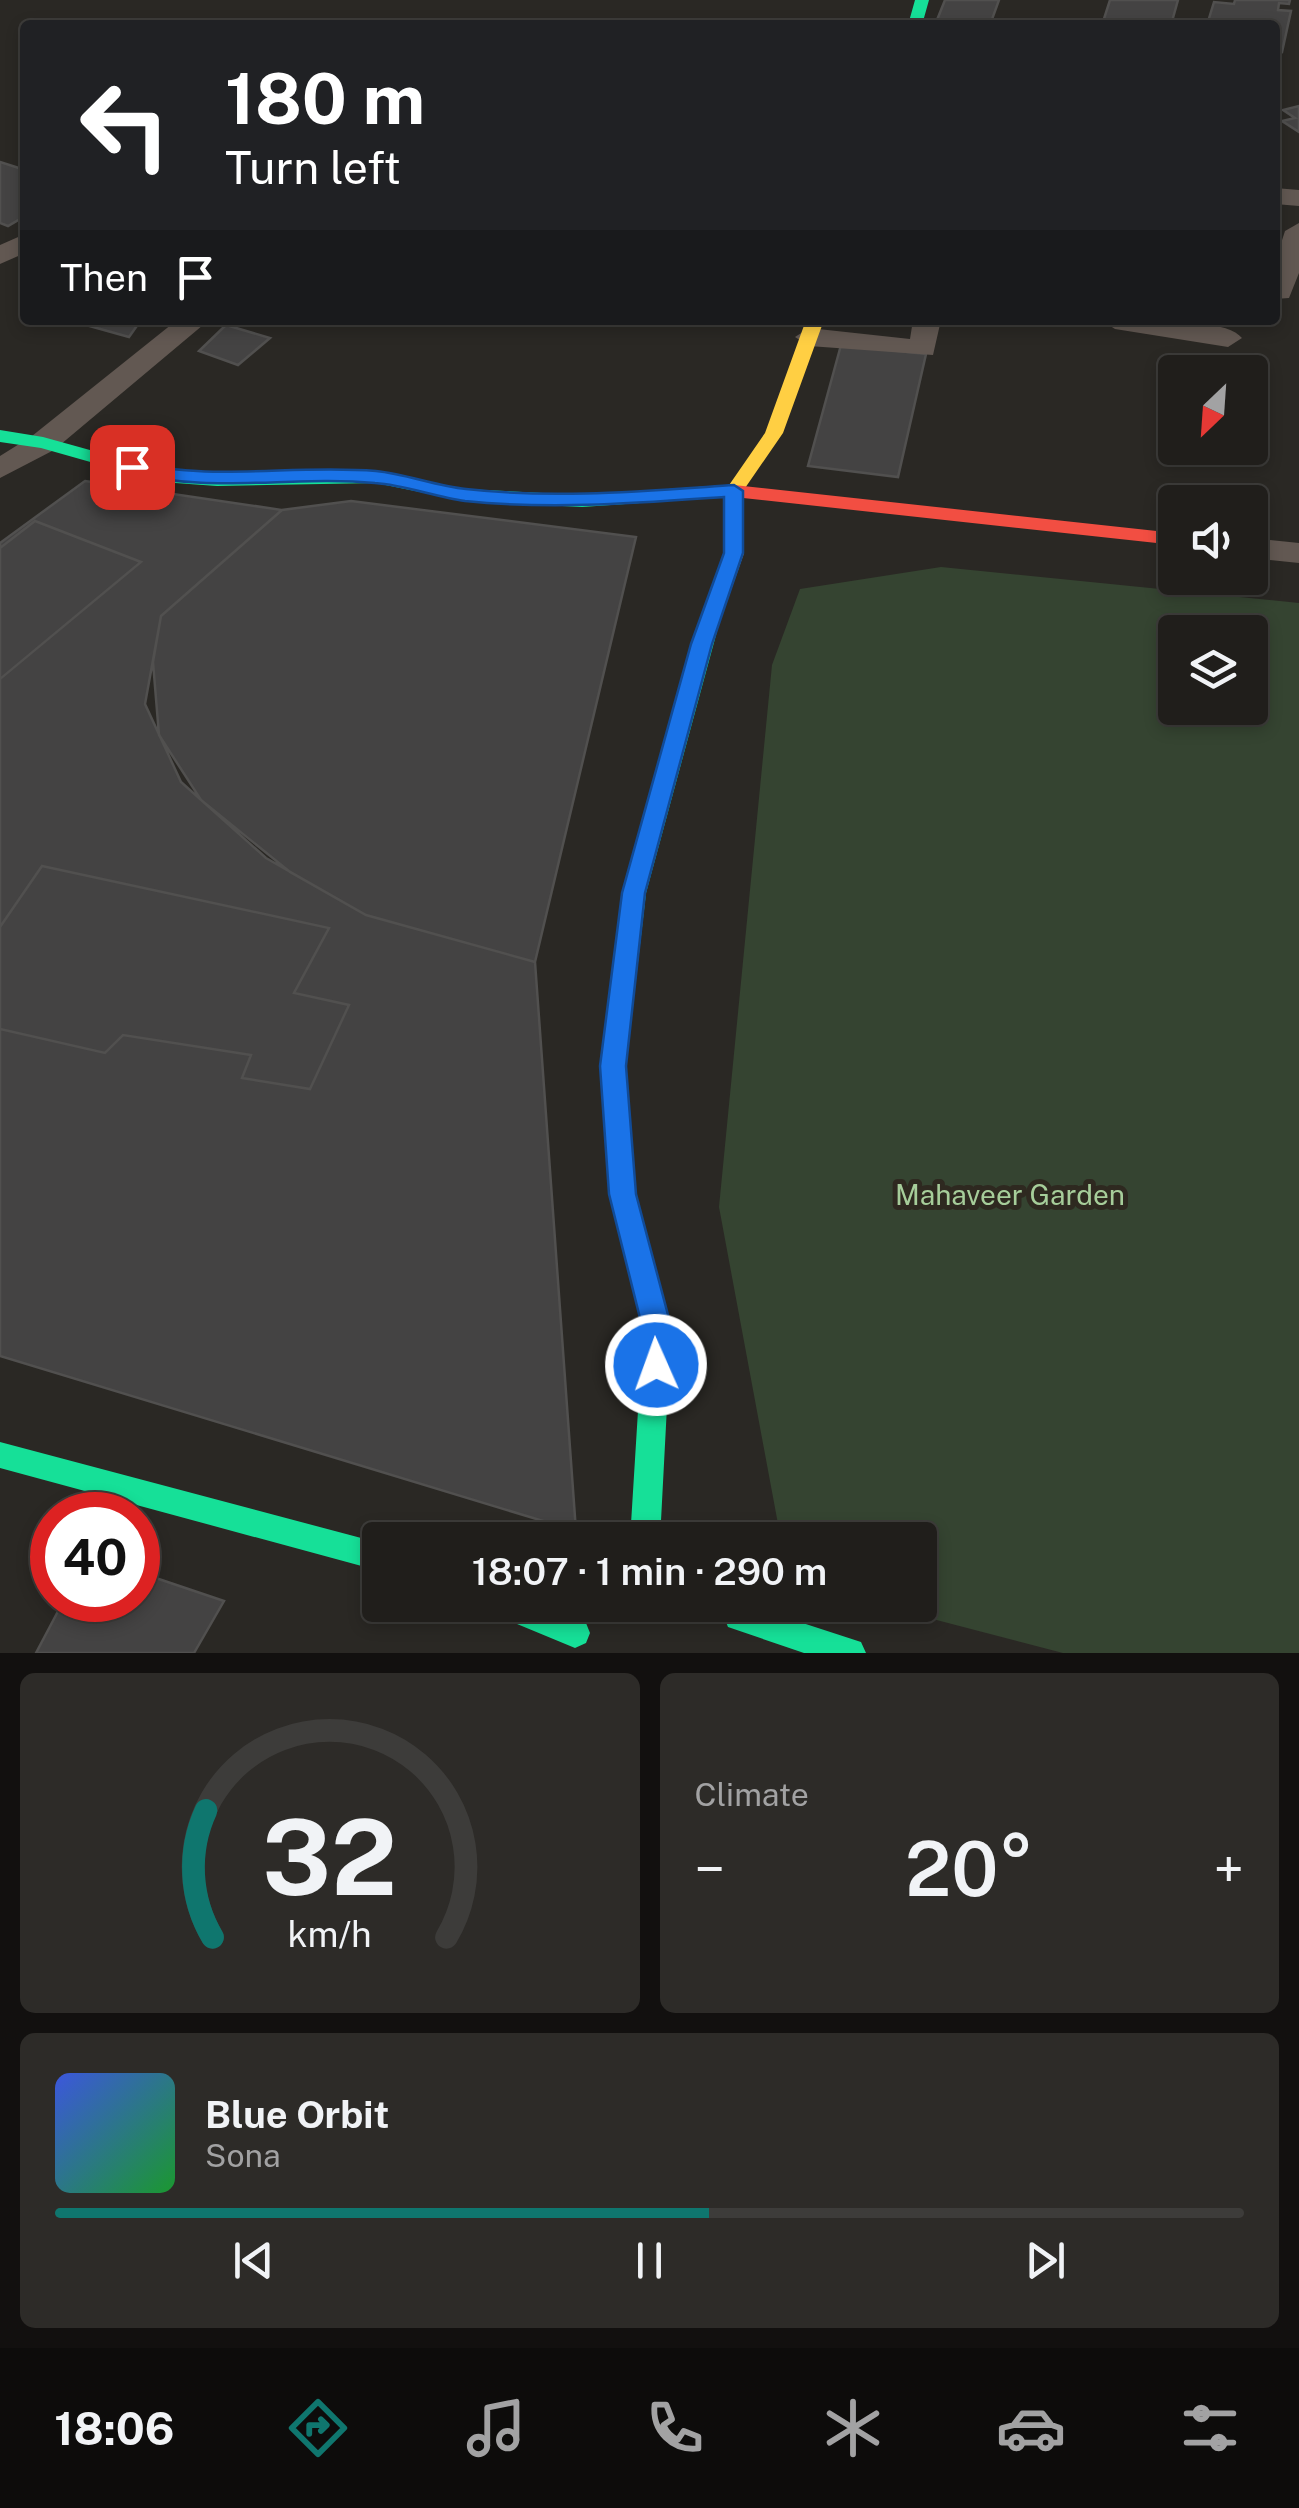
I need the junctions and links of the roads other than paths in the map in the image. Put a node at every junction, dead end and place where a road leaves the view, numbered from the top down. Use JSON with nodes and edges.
{"nodes":[{"id":1,"x":1299,"y":230,"type":"edge"},
{"id":2,"x":1280,"y":289,"type":"edge"},
{"id":3,"x":189,"y":325,"type":"edge"},
{"id":4,"x":926,"y":325,"type":"edge"},
{"id":5,"x":1146,"y":325,"type":"edge"},
{"id":6,"x":812,"y":329,"type":"edge"},
{"id":7,"x":1228,"y":338,"type":"dead end"},
{"id":8,"x":0,"y":436,"type":"edge"},
{"id":9,"x":42,"y":442,"type":"junction"},
{"id":10,"x":0,"y":469,"type":"edge"},
{"id":11,"x":734,"y":491,"type":"junction"},
{"id":12,"x":1158,"y":538,"type":"edge"},
{"id":13,"x":1268,"y":550,"type":"edge"},
{"id":14,"x":1299,"y":553,"type":"edge"},
{"id":15,"x":0,"y":1455,"type":"edge"},
{"id":16,"x":646,"y":1522,"type":"edge"},
{"id":17,"x":362,"y":1552,"type":"edge"},
{"id":18,"x":551,"y":1622,"type":"edge"},
{"id":19,"x":737,"y":1622,"type":"edge"},
{"id":20,"x":767,"y":1622,"type":"edge"},
{"id":21,"x":577,"y":1632,"type":"edge"},
{"id":22,"x":738,"y":1643,"type":"dead end"},
{"id":23,"x":850,"y":1653,"type":"edge"}],
"edges":[{"from":1,"to":2,"type":"street"},
{"from":3,"to":9,"type":"street"},
{"from":4,"to":6,"type":"street"},
{"from":5,"to":7,"type":"street"},
{"from":6,"to":11,"type":"street"},
{"from":8,"to":9,"type":"street"},
{"from":9,"to":10,"type":"street"},
{"from":9,"to":11,"type":"street"},
{"from":11,"to":12,"type":"street"},
{"from":11,"to":16,"type":"street"},
{"from":13,"to":14,"type":"street"},
{"from":15,"to":17,"type":"street"},
{"from":18,"to":21,"type":"street"},
{"from":19,"to":22,"type":"street"},
{"from":20,"to":23,"type":"street"}]}
